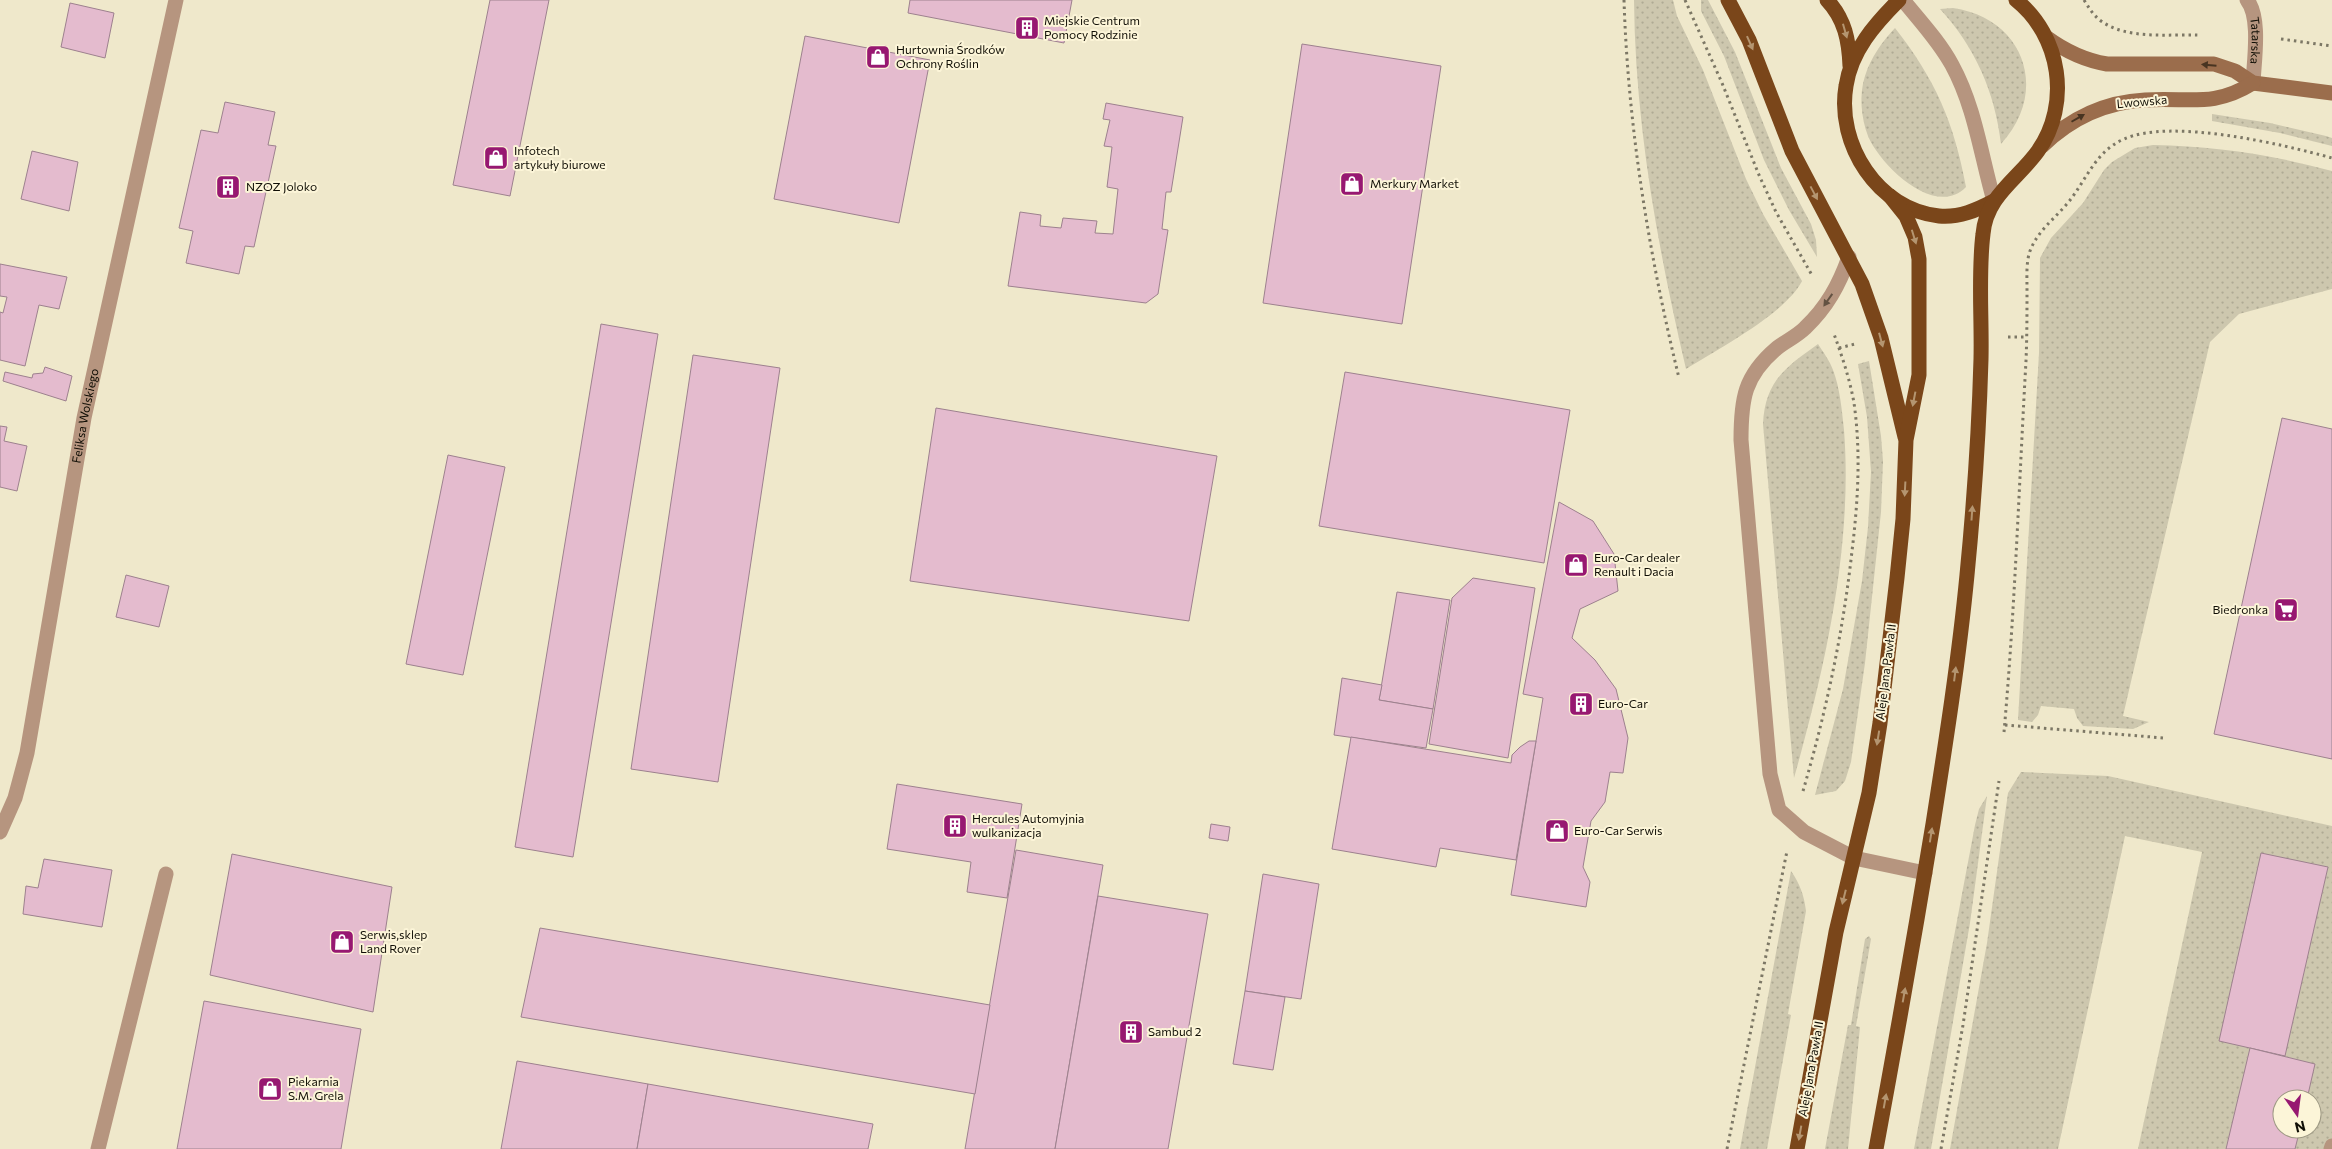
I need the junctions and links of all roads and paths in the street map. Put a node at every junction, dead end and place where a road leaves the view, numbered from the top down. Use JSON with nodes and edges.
{"nodes":[{"id":1,"x":176,"y":0,"type":"edge"},
{"id":2,"x":1624,"y":0,"type":"edge"},
{"id":3,"x":1684,"y":0,"type":"edge"},
{"id":4,"x":1728,"y":0,"type":"edge"},
{"id":5,"x":1827,"y":0,"type":"edge"},
{"id":6,"x":1899,"y":0,"type":"edge"},
{"id":7,"x":1903,"y":0,"type":"edge"},
{"id":8,"x":2016,"y":0,"type":"edge"},
{"id":9,"x":2084,"y":0,"type":"edge"},
{"id":10,"x":2247,"y":0,"type":"edge"},
{"id":11,"x":2205,"y":36,"type":"dead end"},
{"id":12,"x":2046,"y":37,"type":"junction"},
{"id":13,"x":2254,"y":38,"type":"junction"},
{"id":14,"x":2332,"y":46,"type":"edge"},
{"id":15,"x":1850,"y":68,"type":"junction"},
{"id":16,"x":2253,"y":83,"type":"junction"},
{"id":17,"x":2332,"y":93,"type":"edge"},
{"id":18,"x":2040,"y":148,"type":"junction"},
{"id":19,"x":2332,"y":158,"type":"edge"},
{"id":20,"x":1890,"y":196,"type":"junction"},
{"id":21,"x":1994,"y":202,"type":"junction"},
{"id":22,"x":1849,"y":257,"type":"junction"},
{"id":23,"x":1824,"y":306,"type":"junction"},
{"id":24,"x":2000,"y":337,"type":"dead end"},
{"id":25,"x":2027,"y":337,"type":"junction"},
{"id":26,"x":1679,"y":378,"type":"dead end"},
{"id":27,"x":1906,"y":440,"type":"junction"},
{"id":28,"x":2005,"y":725,"type":"junction"},
{"id":29,"x":2004,"y":732,"type":"dead end"},
{"id":30,"x":2164,"y":738,"type":"dead end"},
{"id":31,"x":1999,"y":781,"type":"dead end"},
{"id":32,"x":1794,"y":824,"type":"junction"},
{"id":33,"x":1,"y":829,"type":"edge"},
{"id":34,"x":1854,"y":858,"type":"junction"},
{"id":35,"x":1925,"y":873,"type":"junction"},
{"id":36,"x":166,"y":874,"type":"dead end"},
{"id":37,"x":98,"y":1149,"type":"edge"},
{"id":38,"x":1727,"y":1149,"type":"edge"},
{"id":39,"x":1797,"y":1149,"type":"edge"},
{"id":40,"x":1876,"y":1149,"type":"edge"},
{"id":41,"x":1941,"y":1149,"type":"edge"}],
"edges":[{"from":1,"to":33,"type":"street","name":"Feliksa Wolskiego"},
{"from":2,"to":26,"type":"path"},
{"from":3,"to":23,"type":"path"},
{"from":4,"to":22,"type":"highway","one_way":true},
{"from":5,"to":15,"type":"highway","one_way":true},
{"from":6,"to":15,"type":"highway"},
{"from":7,"to":21,"type":"street"},
{"from":8,"to":12,"type":"highway"},
{"from":9,"to":11,"type":"path"},
{"from":10,"to":13,"type":"street","name":"Tatarska"},
{"from":16,"to":12,"type":"main road","one_way":true},
{"from":12,"to":18,"type":"highway"},
{"from":13,"to":14,"type":"path"},
{"from":13,"to":16,"type":"street","name":"Tatarska"},
{"from":15,"to":20,"type":"highway"},
{"from":16,"to":17,"type":"main road"},
{"from":18,"to":16,"type":"main road","name":"Lwowska","one_way":true},
{"from":18,"to":21,"type":"highway"},
{"from":19,"to":25,"type":"path"},
{"from":20,"to":21,"type":"highway"},
{"from":20,"to":27,"type":"highway","name":"Aleje Jana Pawła II","one_way":true},
{"from":35,"to":21,"type":"highway","one_way":true},
{"from":22,"to":23,"type":"street","one_way":true},
{"from":22,"to":27,"type":"highway","one_way":true},
{"from":23,"to":32,"type":"path"},
{"from":23,"to":32,"type":"street"},
{"from":24,"to":25,"type":"path"},
{"from":25,"to":28,"type":"path"},
{"from":27,"to":34,"type":"highway","name":"Aleje Jana Pawła II","one_way":true},
{"from":28,"to":29,"type":"path"},
{"from":28,"to":30,"type":"path"},
{"from":31,"to":41,"type":"path"},
{"from":32,"to":34,"type":"street"},
{"from":32,"to":38,"type":"path"},
{"from":34,"to":35,"type":"street"},
{"from":34,"to":39,"type":"highway","name":"Aleje Jana Pawła II","one_way":true},
{"from":40,"to":35,"type":"highway","one_way":true},
{"from":36,"to":37,"type":"street"}]}
